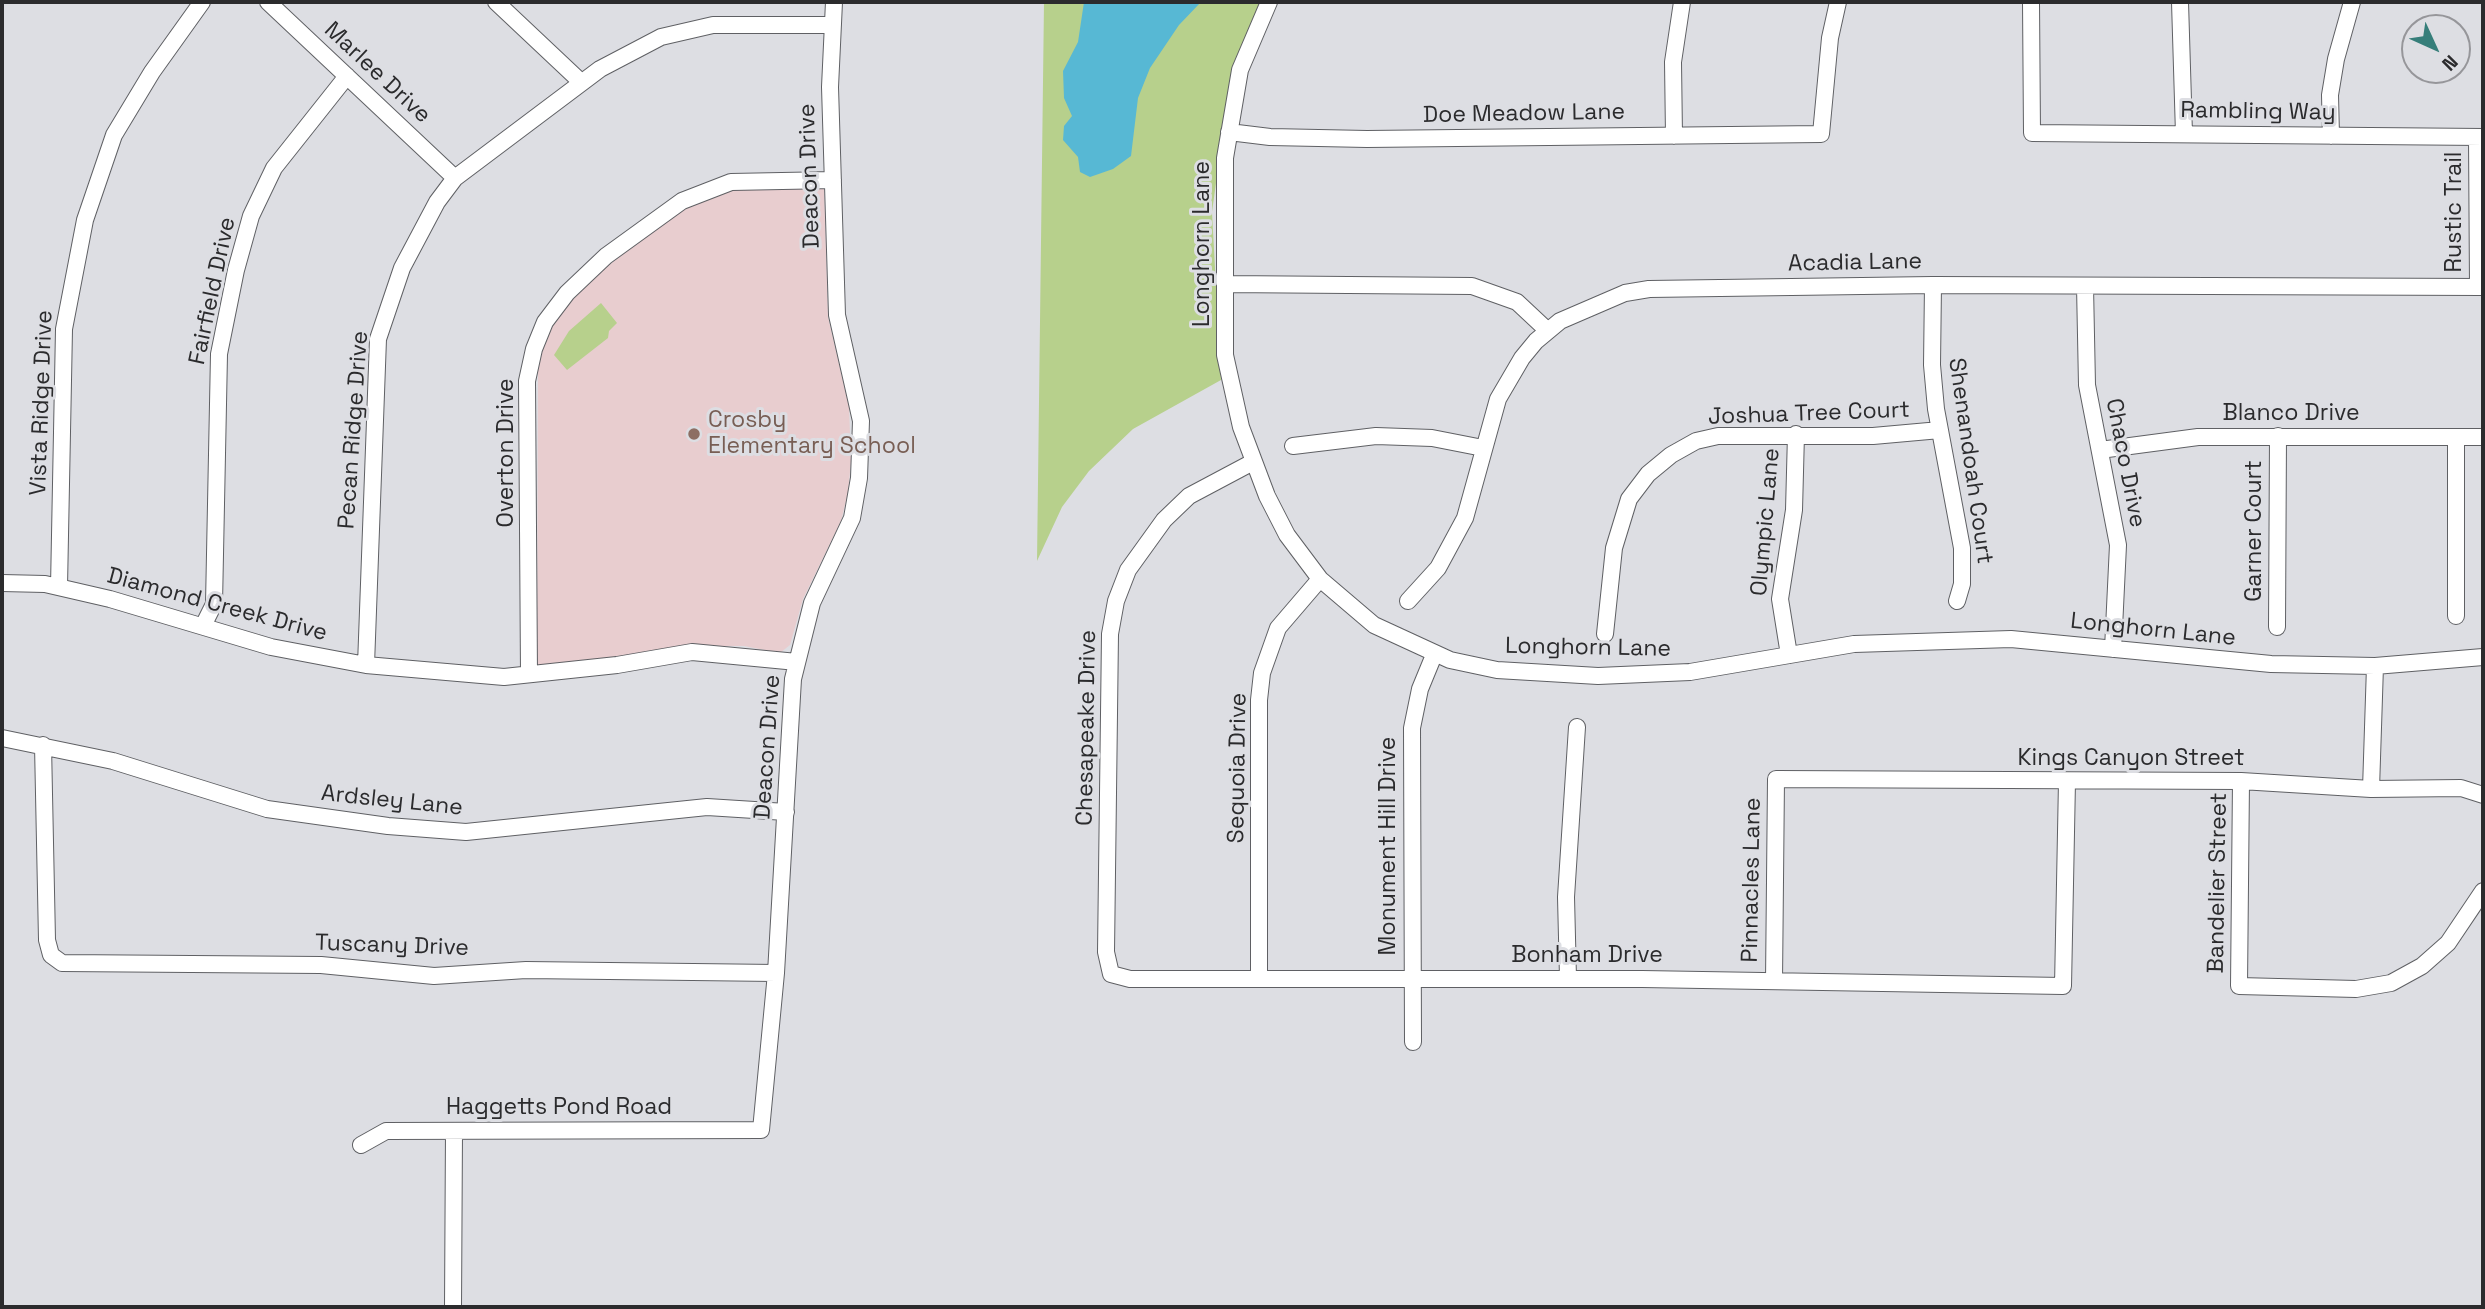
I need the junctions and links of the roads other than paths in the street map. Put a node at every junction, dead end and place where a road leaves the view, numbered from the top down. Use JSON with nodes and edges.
{"nodes":[{"id":1,"x":202,"y":2,"type":"edge"},
{"id":2,"x":268,"y":2,"type":"edge"},
{"id":3,"x":496,"y":2,"type":"edge"},
{"id":4,"x":834,"y":2,"type":"edge"},
{"id":5,"x":1269,"y":2,"type":"edge"},
{"id":6,"x":1682,"y":2,"type":"edge"},
{"id":7,"x":1838,"y":2,"type":"edge"},
{"id":8,"x":2031,"y":2,"type":"edge"},
{"id":9,"x":2180,"y":2,"type":"edge"},
{"id":10,"x":2352,"y":2,"type":"edge"},
{"id":11,"x":833,"y":25,"type":"junction"},
{"id":12,"x":347,"y":76,"type":"junction"},
{"id":13,"x":582,"y":82,"type":"junction"},
{"id":14,"x":1228,"y":132,"type":"junction"},
{"id":15,"x":2184,"y":134,"type":"junction"},
{"id":16,"x":1674,"y":136,"type":"junction"},
{"id":17,"x":2331,"y":136,"type":"junction"},
{"id":18,"x":2480,"y":137,"type":"edge"},
{"id":19,"x":455,"y":178,"type":"junction"},
{"id":20,"x":833,"y":180,"type":"junction"},
{"id":21,"x":1225,"y":284,"type":"junction"},
{"id":22,"x":1933,"y":285,"type":"junction"},
{"id":23,"x":2085,"y":286,"type":"junction"},
{"id":24,"x":2481,"y":287,"type":"edge"},
{"id":25,"x":1548,"y":331,"type":"junction"},
{"id":26,"x":1940,"y":430,"type":"junction"},
{"id":27,"x":1796,"y":434,"type":"junction"},
{"id":28,"x":2278,"y":436,"type":"junction"},
{"id":29,"x":2456,"y":437,"type":"junction"},
{"id":30,"x":2483,"y":437,"type":"edge"},
{"id":31,"x":1293,"y":446,"type":"dead end"},
{"id":32,"x":1483,"y":448,"type":"junction"},
{"id":33,"x":2100,"y":450,"type":"junction"},
{"id":34,"x":1254,"y":461,"type":"junction"},
{"id":35,"x":1320,"y":579,"type":"junction"},
{"id":36,"x":2,"y":583,"type":"edge"},
{"id":37,"x":59,"y":587,"type":"junction"},
{"id":38,"x":1408,"y":601,"type":"dead end"},
{"id":39,"x":1957,"y":601,"type":"dead end"},
{"id":40,"x":2456,"y":615,"type":"dead end"},
{"id":41,"x":203,"y":626,"type":"junction"},
{"id":42,"x":2277,"y":626,"type":"dead end"},
{"id":43,"x":1605,"y":634,"type":"dead end"},
{"id":44,"x":2113,"y":649,"type":"junction"},
{"id":45,"x":1434,"y":655,"type":"junction"},
{"id":46,"x":1789,"y":656,"type":"junction"},
{"id":47,"x":2483,"y":657,"type":"edge"},
{"id":48,"x":797,"y":662,"type":"junction"},
{"id":49,"x":366,"y":665,"type":"junction"},
{"id":50,"x":2375,"y":666,"type":"junction"},
{"id":51,"x":529,"y":674,"type":"junction"},
{"id":52,"x":1577,"y":726,"type":"dead end"},
{"id":53,"x":2,"y":738,"type":"edge"},
{"id":54,"x":43,"y":745,"type":"junction"},
{"id":55,"x":1776,"y":779,"type":"joint"},
{"id":56,"x":2067,"y":780,"type":"junction"},
{"id":57,"x":2241,"y":781,"type":"junction"},
{"id":58,"x":2371,"y":789,"type":"junction"},
{"id":59,"x":2483,"y":795,"type":"edge"},
{"id":60,"x":786,"y":812,"type":"junction"},
{"id":61,"x":2483,"y":891,"type":"edge"},
{"id":62,"x":776,"y":973,"type":"junction"},
{"id":63,"x":1111,"y":974,"type":"joint"},
{"id":64,"x":1259,"y":976,"type":"junction"},
{"id":65,"x":1568,"y":978,"type":"junction"},
{"id":66,"x":1411,"y":979,"type":"junction"},
{"id":67,"x":1774,"y":981,"type":"junction"},
{"id":68,"x":1413,"y":1042,"type":"dead end"},
{"id":69,"x":761,"y":1130,"type":"joint"},
{"id":70,"x":454,"y":1131,"type":"junction"},
{"id":71,"x":361,"y":1145,"type":"dead end"},
{"id":72,"x":453,"y":1307,"type":"edge"}],
"edges":[{"from":1,"to":37,"type":"street","name":"Vista Ridge Drive"},
{"from":2,"to":12,"type":"street","name":"Marlee Drive"},
{"from":3,"to":13,"type":"street"},
{"from":4,"to":11,"type":"street","name":"Deacon Drive"},
{"from":5,"to":14,"type":"street","name":"Longhorn Lane"},
{"from":6,"to":16,"type":"street"},
{"from":7,"to":16,"type":"street","name":"Doe Meadow Lane"},
{"from":8,"to":15,"type":"street","name":"Rambling Way"},
{"from":9,"to":15,"type":"street"},
{"from":10,"to":17,"type":"street"},
{"from":11,"to":13,"type":"street","name":"Pecan Ridge Drive"},
{"from":11,"to":20,"type":"street","name":"Deacon Drive"},
{"from":12,"to":19,"type":"street","name":"Marlee Drive"},
{"from":12,"to":41,"type":"street","name":"Fairfield Drive"},
{"from":13,"to":19,"type":"street","name":"Pecan Ridge Drive"},
{"from":14,"to":16,"type":"street","name":"Doe Meadow Lane"},
{"from":14,"to":21,"type":"street","name":"Longhorn Lane"},
{"from":15,"to":17,"type":"street","name":"Rambling Way"},
{"from":17,"to":18,"type":"street","name":"Rambling Way"},
{"from":18,"to":24,"type":"street","name":"Rustic Trail"},
{"from":19,"to":49,"type":"street","name":"Pecan Ridge Drive"},
{"from":20,"to":48,"type":"street","name":"Deacon Drive"},
{"from":20,"to":51,"type":"street","name":"Overton Drive"},
{"from":21,"to":25,"type":"street"},
{"from":21,"to":34,"type":"street","name":"Longhorn Lane"},
{"from":22,"to":23,"type":"street","name":"Acadia Lane"},
{"from":22,"to":25,"type":"street","name":"Acadia Lane"},
{"from":22,"to":26,"type":"street","name":"Shenandoah Court"},
{"from":23,"to":24,"type":"street","name":"Acadia Lane"},
{"from":23,"to":33,"type":"street","name":"Chaco Drive"},
{"from":25,"to":32,"type":"street","name":"Acadia Lane"},
{"from":26,"to":27,"type":"street","name":"Joshua Tree Court"},
{"from":26,"to":39,"type":"street","name":"Shenandoah Court"},
{"from":27,"to":43,"type":"street","name":"Joshua Tree Court"},
{"from":27,"to":46,"type":"street","name":"Olympic Lane"},
{"from":28,"to":29,"type":"street","name":"Blanco Drive"},
{"from":28,"to":33,"type":"street","name":"Blanco Drive"},
{"from":28,"to":42,"type":"street","name":"Garner Court"},
{"from":29,"to":30,"type":"street","name":"Blanco Drive"},
{"from":29,"to":40,"type":"street"},
{"from":31,"to":32,"type":"street"},
{"from":32,"to":38,"type":"street","name":"Acadia Lane"},
{"from":33,"to":44,"type":"street","name":"Chaco Drive"},
{"from":34,"to":35,"type":"street","name":"Longhorn Lane"},
{"from":34,"to":63,"type":"street","name":"Chesapeake Drive"},
{"from":35,"to":45,"type":"street","name":"Longhorn Lane"},
{"from":35,"to":64,"type":"street","name":"Sequoia Drive"},
{"from":36,"to":37,"type":"street","name":"Diamond Creek Drive"},
{"from":37,"to":41,"type":"street","name":"Diamond Creek Drive"},
{"from":41,"to":49,"type":"street","name":"Diamond Creek Drive"},
{"from":44,"to":46,"type":"street","name":"Longhorn Lane"},
{"from":44,"to":50,"type":"street","name":"Longhorn Lane"},
{"from":45,"to":46,"type":"street","name":"Longhorn Lane"},
{"from":45,"to":66,"type":"street","name":"Monument Hill Drive"},
{"from":47,"to":50,"type":"street","name":"Longhorn Lane"},
{"from":48,"to":51,"type":"street","name":"Diamond Creek Drive"},
{"from":48,"to":60,"type":"street","name":"Deacon Drive"},
{"from":49,"to":51,"type":"street","name":"Diamond Creek Drive"},
{"from":50,"to":58,"type":"street"},
{"from":52,"to":65,"type":"street"},
{"from":53,"to":54,"type":"street","name":"Ardsley Lane"},
{"from":54,"to":60,"type":"street","name":"Ardsley Lane"},
{"from":54,"to":62,"type":"street","name":"Tuscany Drive"},
{"from":55,"to":56,"type":"street","name":"Kings Canyon Street"},
{"from":55,"to":67,"type":"street","name":"Pinnacles Lane"},
{"from":56,"to":57,"type":"street","name":"Kings Canyon Street"},
{"from":56,"to":67,"type":"street","name":"Bonham Drive"},
{"from":57,"to":58,"type":"street","name":"Kings Canyon Street"},
{"from":57,"to":61,"type":"street","name":"Bandelier Street"},
{"from":58,"to":59,"type":"street","name":"Kings Canyon Street"},
{"from":60,"to":62,"type":"street","name":"Deacon Drive"},
{"from":62,"to":69,"type":"street","name":"Deacon Drive"},
{"from":63,"to":64,"type":"street","name":"Bonham Drive"},
{"from":64,"to":66,"type":"street","name":"Bonham Drive"},
{"from":65,"to":66,"type":"street","name":"Bonham Drive"},
{"from":65,"to":67,"type":"street","name":"Bonham Drive"},
{"from":66,"to":68,"type":"street","name":"Monument Hill Drive"},
{"from":69,"to":70,"type":"street","name":"Haggetts Pond Road"},
{"from":70,"to":71,"type":"street","name":"Haggetts Pond Road"},
{"from":70,"to":72,"type":"street"}]}
